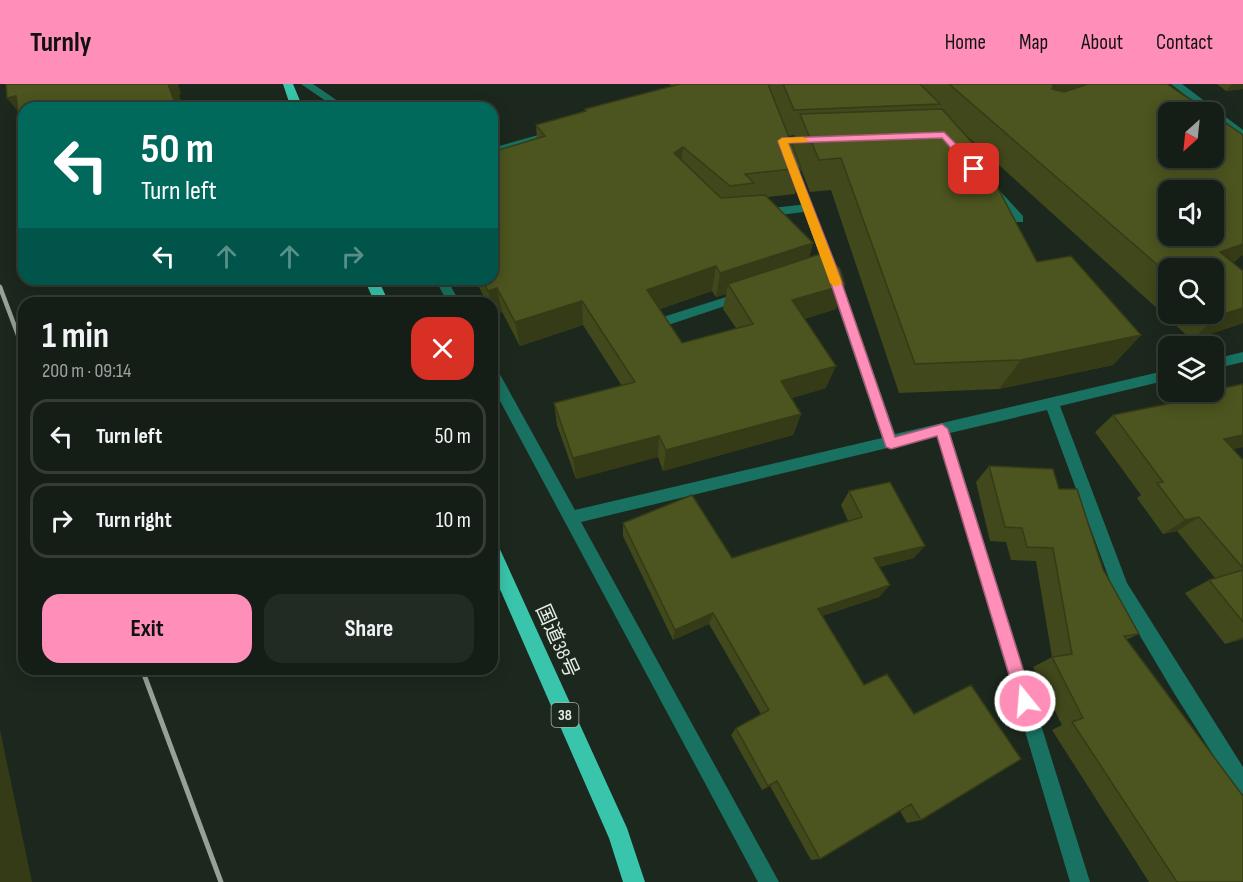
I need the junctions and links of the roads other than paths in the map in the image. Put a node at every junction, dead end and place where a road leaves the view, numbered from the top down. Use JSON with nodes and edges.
{"nodes":[{"id":1,"x":288,"y":84,"type":"edge"},
{"id":2,"x":306,"y":84,"type":"edge"},
{"id":3,"x":1176,"y":84,"type":"edge"},
{"id":4,"x":295,"y":102,"type":"edge"},
{"id":5,"x":334,"y":102,"type":"edge"},
{"id":6,"x":572,"y":128,"type":"edge"},
{"id":7,"x":1243,"y":135,"type":"edge"},
{"id":8,"x":498,"y":149,"type":"edge"},
{"id":9,"x":787,"y":152,"type":"edge"},
{"id":10,"x":989,"y":185,"type":"edge"},
{"id":11,"x":808,"y":208,"type":"junction"},
{"id":12,"x":754,"y":214,"type":"edge"},
{"id":13,"x":1019,"y":219,"type":"dead end"},
{"id":14,"x":755,"y":291,"type":"edge"},
{"id":15,"x":668,"y":320,"type":"edge"},
{"id":16,"x":1243,"y":357,"type":"edge"},
{"id":17,"x":1224,"y":362,"type":"edge"},
{"id":18,"x":1158,"y":378,"type":"edge"},
{"id":19,"x":498,"y":385,"type":"edge"},
{"id":20,"x":1052,"y":404,"type":"junction"},
{"id":21,"x":942,"y":429,"type":"junction"},
{"id":22,"x":891,"y":443,"type":"junction"},
{"id":23,"x":571,"y":518,"type":"junction"},
{"id":24,"x":498,"y":564,"type":"edge"},
{"id":25,"x":1243,"y":784,"type":"edge"},
{"id":26,"x":634,"y":882,"type":"edge"},
{"id":27,"x":769,"y":882,"type":"edge"},
{"id":28,"x":1080,"y":882,"type":"edge"}],
"edges":[{"from":1,"to":4,"type":"highway"},
{"from":2,"to":5,"type":"street"},
{"from":3,"to":7,"type":"street"},
{"from":6,"to":8,"type":"street"},
{"from":9,"to":11,"type":"street"},
{"from":10,"to":13,"type":"street"},
{"from":11,"to":12,"type":"street"},
{"from":11,"to":22,"type":"street"},
{"from":14,"to":15,"type":"street"},
{"from":16,"to":17,"type":"street"},
{"from":18,"to":20,"type":"street"},
{"from":19,"to":23,"type":"street"},
{"from":20,"to":21,"type":"street"},
{"from":20,"to":25,"type":"street"},
{"from":21,"to":22,"type":"street"},
{"from":21,"to":28,"type":"street"},
{"from":22,"to":23,"type":"street"},
{"from":23,"to":27,"type":"street"},
{"from":24,"to":26,"type":"highway","name":"国道38号","number":"38"}]}
